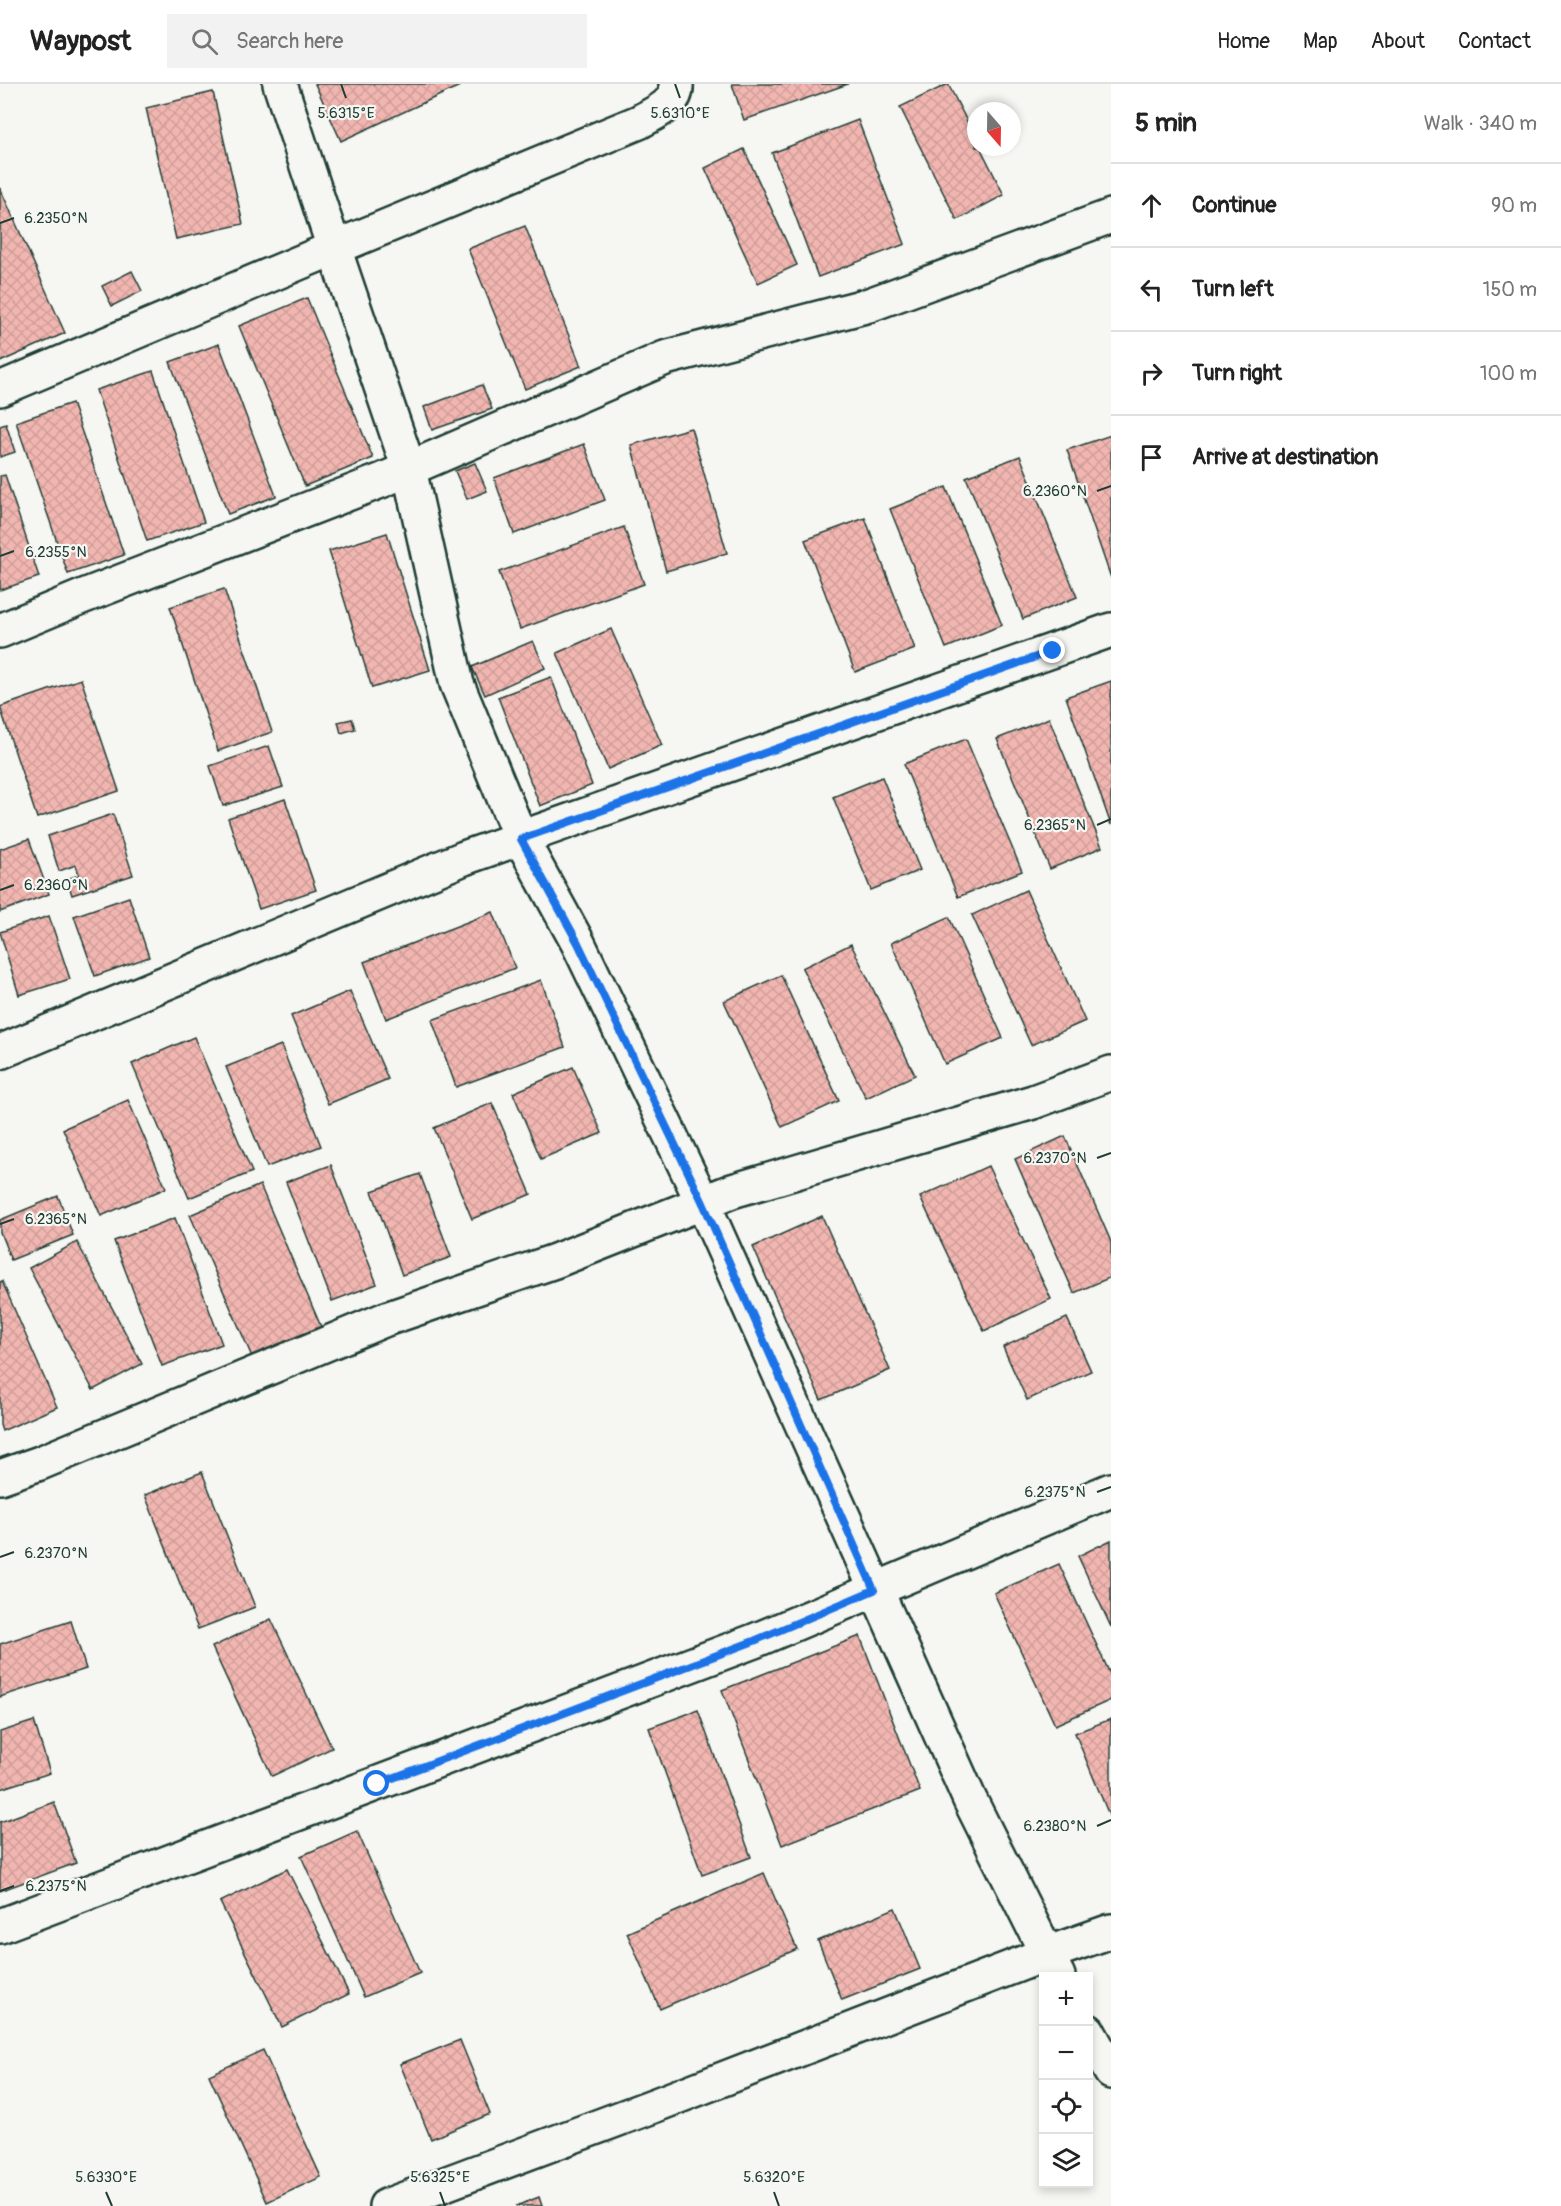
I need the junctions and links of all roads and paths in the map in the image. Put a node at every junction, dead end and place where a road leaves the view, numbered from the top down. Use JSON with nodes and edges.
{"nodes":[{"id":1,"x":279,"y":84,"type":"edge"},
{"id":2,"x":676,"y":84,"type":"edge"},
{"id":3,"x":1111,"y":216,"type":"edge"},
{"id":4,"x":334,"y":248,"type":"junction"},
{"id":5,"x":0,"y":388,"type":"edge"},
{"id":6,"x":409,"y":469,"type":"junction"},
{"id":7,"x":1111,"y":630,"type":"edge"},
{"id":8,"x":0,"y":631,"type":"edge"},
{"id":9,"x":521,"y":839,"type":"junction"},
{"id":10,"x":0,"y":1052,"type":"edge"},
{"id":11,"x":1111,"y":1073,"type":"edge"},
{"id":12,"x":703,"y":1203,"type":"junction"},
{"id":13,"x":0,"y":1477,"type":"edge"},
{"id":14,"x":1111,"y":1490,"type":"edge"},
{"id":15,"x":874,"y":1590,"type":"junction"},
{"id":16,"x":0,"y":1926,"type":"edge"},
{"id":17,"x":1111,"y":1931,"type":"edge"},
{"id":18,"x":1052,"y":1965,"type":"edge"},
{"id":19,"x":1093,"y":2038,"type":"edge"},
{"id":20,"x":1111,"y":2072,"type":"edge"},
{"id":21,"x":386,"y":2206,"type":"edge"}],
"edges":[{"from":1,"to":4,"type":"street"},
{"from":2,"to":4,"type":"street"},
{"from":3,"to":6,"type":"street"},
{"from":4,"to":5,"type":"street"},
{"from":4,"to":6,"type":"street"},
{"from":6,"to":8,"type":"street"},
{"from":6,"to":9,"type":"street"},
{"from":7,"to":9,"type":"street"},
{"from":9,"to":10,"type":"street"},
{"from":9,"to":12,"type":"street"},
{"from":11,"to":12,"type":"street"},
{"from":12,"to":13,"type":"street"},
{"from":12,"to":15,"type":"street"},
{"from":14,"to":15,"type":"street"},
{"from":15,"to":16,"type":"street"},
{"from":15,"to":18,"type":"street"},
{"from":17,"to":18,"type":"street"},
{"from":18,"to":21,"type":"street"},
{"from":19,"to":20,"type":"street"}]}
